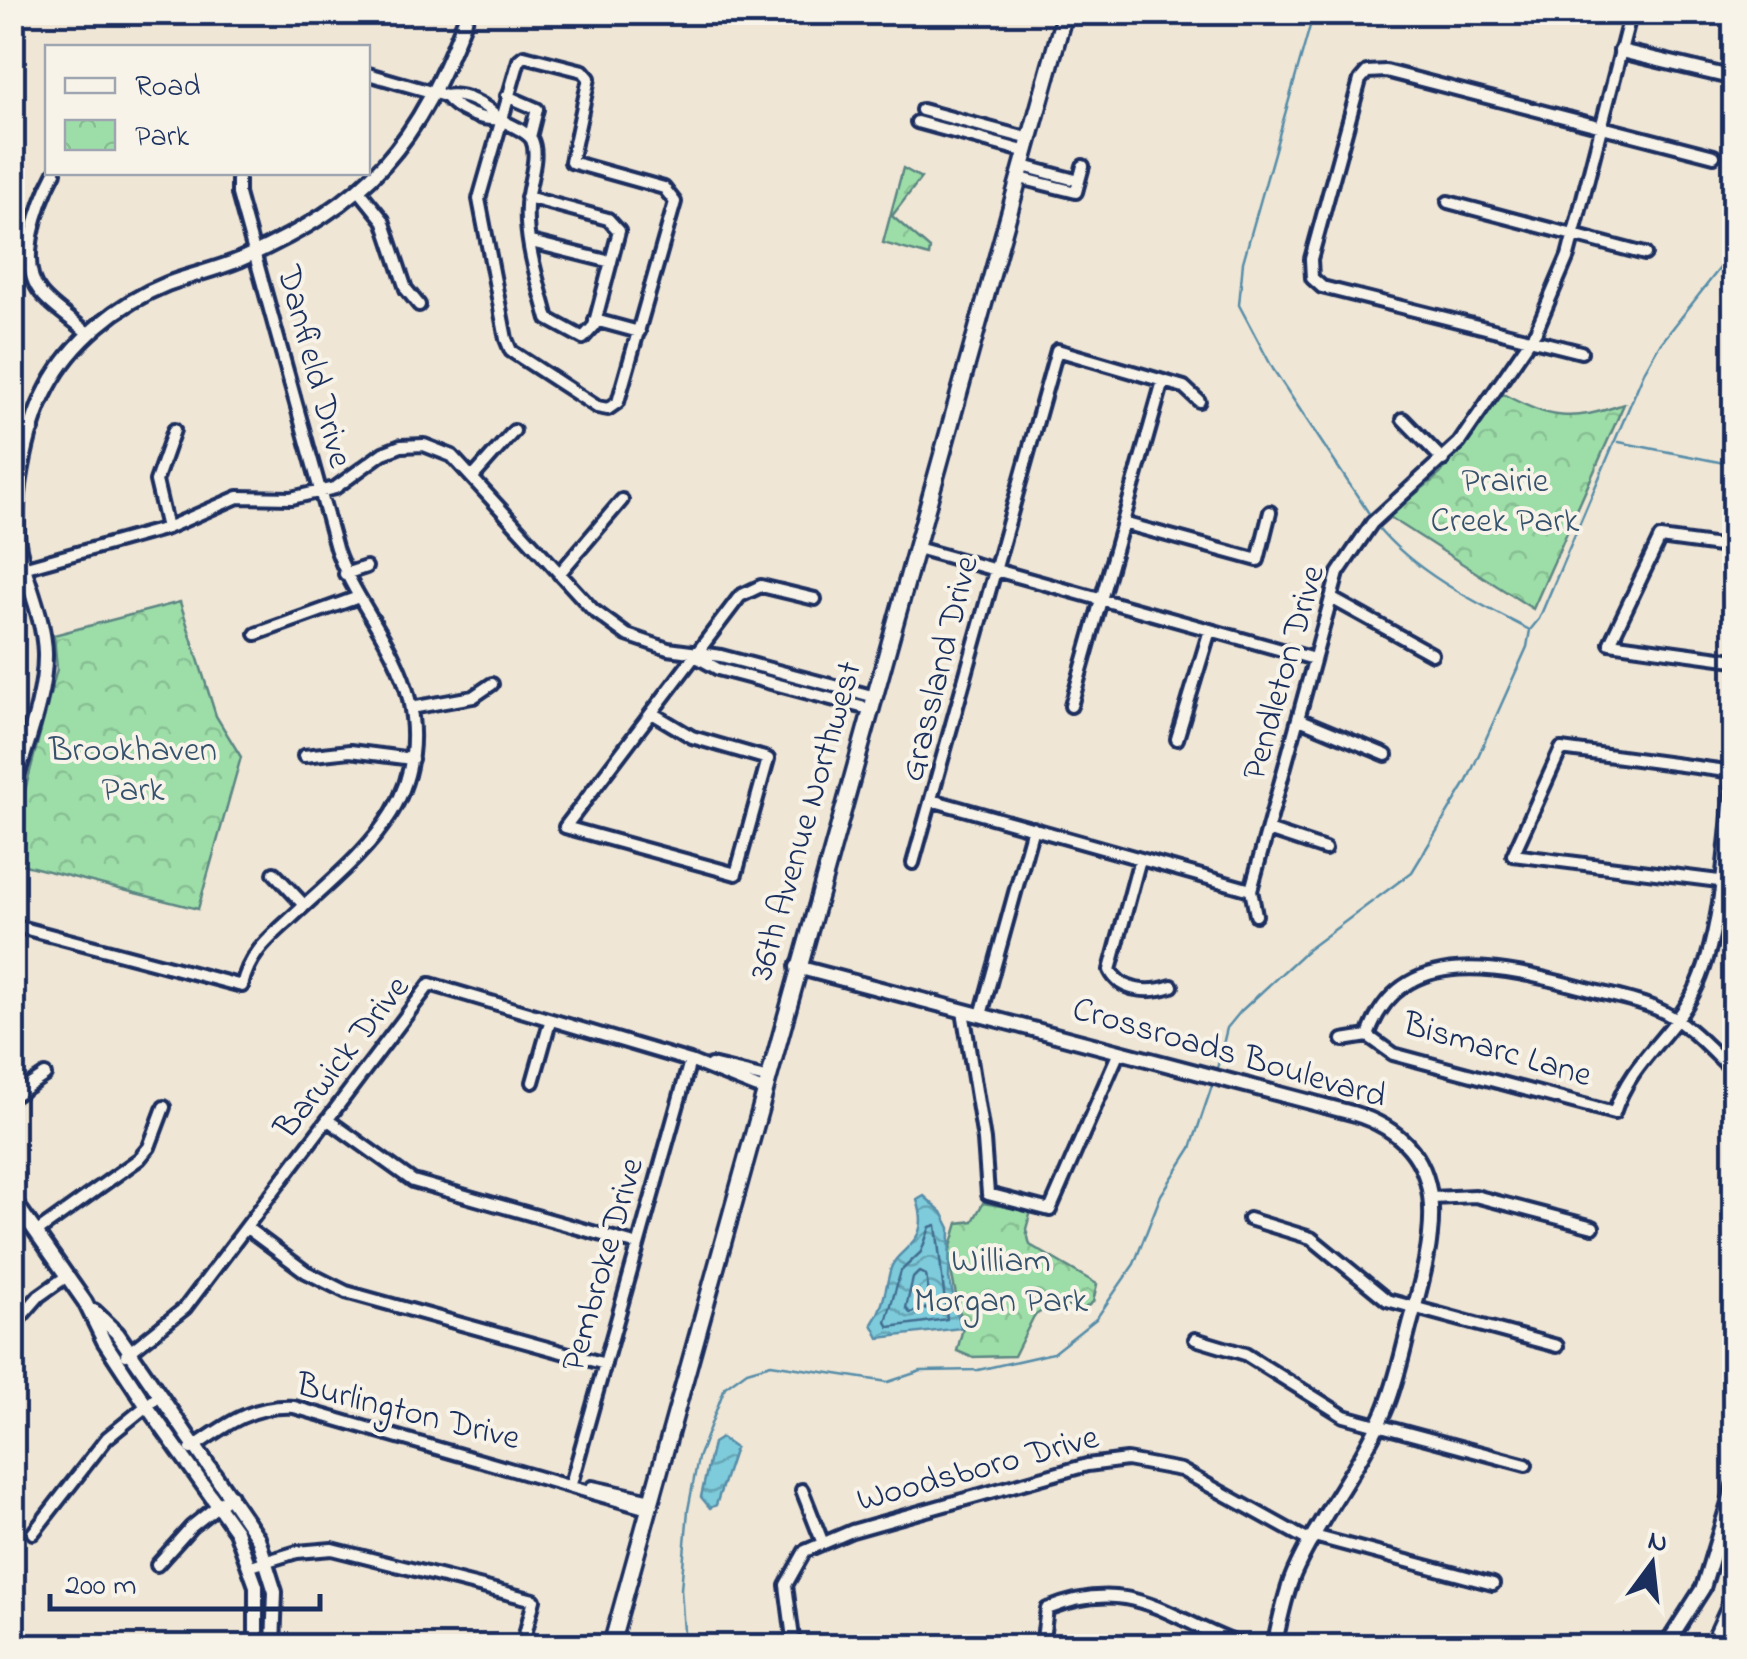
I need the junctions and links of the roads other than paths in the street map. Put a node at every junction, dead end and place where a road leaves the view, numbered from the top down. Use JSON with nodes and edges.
{"nodes":[{"id":1,"x":468,"y":12,"type":"edge"},
{"id":2,"x":1065,"y":12,"type":"edge"},
{"id":3,"x":1632,"y":12,"type":"edge"},
{"id":4,"x":1622,"y":51,"type":"junction"},
{"id":5,"x":370,"y":75,"type":"edge"},
{"id":6,"x":1734,"y":78,"type":"edge"},
{"id":7,"x":440,"y":94,"type":"junction"},
{"id":8,"x":507,"y":96,"type":"junction"},
{"id":9,"x":922,"y":110,"type":"dead end"},
{"id":10,"x":499,"y":120,"type":"junction"},
{"id":11,"x":917,"y":122,"type":"dead end"},
{"id":12,"x":1600,"y":130,"type":"junction"},
{"id":13,"x":530,"y":136,"type":"junction"},
{"id":14,"x":1714,"y":156,"type":"dead end"},
{"id":15,"x":1025,"y":159,"type":"junction"},
{"id":16,"x":1083,"y":166,"type":"dead end"},
{"id":17,"x":54,"y":175,"type":"edge"},
{"id":18,"x":238,"y":175,"type":"edge"},
{"id":19,"x":358,"y":189,"type":"junction"},
{"id":20,"x":527,"y":197,"type":"junction"},
{"id":21,"x":1448,"y":202,"type":"dead end"},
{"id":22,"x":1573,"y":238,"type":"junction"},
{"id":23,"x":531,"y":242,"type":"junction"},
{"id":24,"x":254,"y":253,"type":"junction"},
{"id":25,"x":1646,"y":254,"type":"dead end"},
{"id":26,"x":611,"y":262,"type":"junction"},
{"id":27,"x":418,"y":304,"type":"dead end"},
{"id":28,"x":595,"y":320,"type":"junction"},
{"id":29,"x":639,"y":332,"type":"junction"},
{"id":30,"x":90,"y":334,"type":"junction"},
{"id":31,"x":1529,"y":341,"type":"junction"},
{"id":32,"x":1581,"y":352,"type":"dead end"},
{"id":33,"x":1163,"y":381,"type":"junction"},
{"id":34,"x":1199,"y":402,"type":"dead end"},
{"id":35,"x":1403,"y":418,"type":"dead end"},
{"id":36,"x":12,"y":424,"type":"edge"},
{"id":37,"x":33,"y":430,"type":"junction"},
{"id":38,"x":174,"y":430,"type":"dead end"},
{"id":39,"x":514,"y":431,"type":"dead end"},
{"id":40,"x":1444,"y":460,"type":"junction"},
{"id":41,"x":473,"y":477,"type":"junction"},
{"id":42,"x":319,"y":492,"type":"junction"},
{"id":43,"x":622,"y":500,"type":"dead end"},
{"id":44,"x":1270,"y":512,"type":"dead end"},
{"id":45,"x":1123,"y":523,"type":"junction"},
{"id":46,"x":166,"y":528,"type":"junction"},
{"id":47,"x":917,"y":548,"type":"junction"},
{"id":48,"x":1734,"y":548,"type":"edge"},
{"id":49,"x":366,"y":567,"type":"dead end"},
{"id":50,"x":18,"y":569,"type":"edge"},
{"id":51,"x":994,"y":571,"type":"junction"},
{"id":52,"x":345,"y":574,"type":"junction"},
{"id":53,"x":559,"y":574,"type":"junction"},
{"id":54,"x":356,"y":598,"type":"junction"},
{"id":55,"x":1331,"y":598,"type":"junction"},
{"id":56,"x":815,"y":599,"type":"dead end"},
{"id":57,"x":1102,"y":600,"type":"junction"},
{"id":58,"x":1210,"y":630,"type":"junction"},
{"id":59,"x":256,"y":634,"type":"dead end"},
{"id":60,"x":1432,"y":654,"type":"dead end"},
{"id":61,"x":695,"y":656,"type":"junction"},
{"id":62,"x":1314,"y":659,"type":"junction"},
{"id":63,"x":1734,"y":660,"type":"edge"},
{"id":64,"x":492,"y":684,"type":"dead end"},
{"id":65,"x":870,"y":703,"type":"junction"},
{"id":66,"x":1071,"y":706,"type":"dead end"},
{"id":67,"x":411,"y":708,"type":"junction"},
{"id":68,"x":652,"y":713,"type":"junction"},
{"id":69,"x":1299,"y":720,"type":"junction"},
{"id":70,"x":1177,"y":740,"type":"dead end"},
{"id":71,"x":1386,"y":754,"type":"dead end"},
{"id":72,"x":304,"y":756,"type":"dead end"},
{"id":73,"x":412,"y":759,"type":"junction"},
{"id":74,"x":1734,"y":769,"type":"edge"},
{"id":75,"x":12,"y":793,"type":"edge"},
{"id":76,"x":931,"y":800,"type":"junction"},
{"id":77,"x":1032,"y":828,"type":"junction"},
{"id":78,"x":1268,"y":830,"type":"junction"},
{"id":79,"x":1325,"y":850,"type":"dead end"},
{"id":80,"x":1140,"y":859,"type":"junction"},
{"id":81,"x":913,"y":862,"type":"dead end"},
{"id":82,"x":274,"y":872,"type":"dead end"},
{"id":83,"x":1719,"y":881,"type":"junction"},
{"id":84,"x":1251,"y":890,"type":"junction"},
{"id":85,"x":304,"y":906,"type":"junction"},
{"id":86,"x":1256,"y":915,"type":"dead end"},
{"id":87,"x":12,"y":925,"type":"edge"},
{"id":88,"x":798,"y":967,"type":"junction"},
{"id":89,"x":1172,"y":986,"type":"dead end"},
{"id":90,"x":963,"y":1011,"type":"junction"},
{"id":91,"x":981,"y":1016,"type":"junction"},
{"id":92,"x":1675,"y":1020,"type":"junction"},
{"id":93,"x":550,"y":1022,"type":"junction"},
{"id":94,"x":1368,"y":1036,"type":"junction"},
{"id":95,"x":1342,"y":1040,"type":"dead end"},
{"id":96,"x":1119,"y":1052,"type":"junction"},
{"id":97,"x":690,"y":1061,"type":"junction"},
{"id":98,"x":1734,"y":1072,"type":"edge"},
{"id":99,"x":44,"y":1075,"type":"dead end"},
{"id":100,"x":534,"y":1082,"type":"dead end"},
{"id":101,"x":765,"y":1084,"type":"junction"},
{"id":102,"x":12,"y":1097,"type":"edge"},
{"id":103,"x":164,"y":1108,"type":"dead end"},
{"id":104,"x":328,"y":1120,"type":"junction"},
{"id":105,"x":1432,"y":1198,"type":"junction"},
{"id":106,"x":13,"y":1200,"type":"edge"},
{"id":107,"x":1248,"y":1219,"type":"dead end"},
{"id":108,"x":1592,"y":1227,"type":"dead end"},
{"id":109,"x":247,"y":1228,"type":"junction"},
{"id":110,"x":37,"y":1232,"type":"junction"},
{"id":111,"x":638,"y":1245,"type":"junction"},
{"id":112,"x":67,"y":1276,"type":"junction"},
{"id":113,"x":85,"y":1302,"type":"junction"},
{"id":114,"x":1414,"y":1308,"type":"junction"},
{"id":115,"x":12,"y":1327,"type":"edge"},
{"id":116,"x":1195,"y":1339,"type":"dead end"},
{"id":117,"x":1557,"y":1346,"type":"dead end"},
{"id":118,"x":131,"y":1352,"type":"junction"},
{"id":119,"x":118,"y":1362,"type":"junction"},
{"id":120,"x":605,"y":1364,"type":"junction"},
{"id":121,"x":160,"y":1395,"type":"junction"},
{"id":122,"x":146,"y":1405,"type":"junction"},
{"id":123,"x":1377,"y":1426,"type":"junction"},
{"id":124,"x":196,"y":1445,"type":"junction"},
{"id":125,"x":183,"y":1455,"type":"junction"},
{"id":126,"x":1526,"y":1465,"type":"dead end"},
{"id":127,"x":571,"y":1484,"type":"junction"},
{"id":128,"x":1734,"y":1486,"type":"edge"},
{"id":129,"x":802,"y":1490,"type":"dead end"},
{"id":130,"x":232,"y":1495,"type":"junction"},
{"id":131,"x":218,"y":1505,"type":"junction"},
{"id":132,"x":650,"y":1505,"type":"junction"},
{"id":133,"x":34,"y":1533,"type":"dead end"},
{"id":134,"x":1312,"y":1539,"type":"junction"},
{"id":135,"x":822,"y":1542,"type":"junction"},
{"id":136,"x":267,"y":1561,"type":"junction"},
{"id":137,"x":157,"y":1564,"type":"dead end"},
{"id":138,"x":251,"y":1566,"type":"junction"},
{"id":139,"x":1493,"y":1584,"type":"dead end"},
{"id":140,"x":1734,"y":1602,"type":"edge"},
{"id":141,"x":1734,"y":1617,"type":"edge"},
{"id":142,"x":256,"y":1646,"type":"edge"},
{"id":143,"x":273,"y":1646,"type":"edge"},
{"id":144,"x":522,"y":1646,"type":"edge"},
{"id":145,"x":611,"y":1646,"type":"edge"},
{"id":146,"x":794,"y":1646,"type":"edge"},
{"id":147,"x":1042,"y":1646,"type":"edge"},
{"id":148,"x":1244,"y":1646,"type":"edge"},
{"id":149,"x":1274,"y":1646,"type":"edge"},
{"id":150,"x":1666,"y":1646,"type":"edge"},
{"id":151,"x":1714,"y":1646,"type":"edge"},
{"id":152,"x":1727,"y":1646,"type":"edge"}],
"edges":[{"from":1,"to":7,"type":"street"},
{"from":2,"to":15,"type":"main road","name":"36th Avenue Northwest"},
{"from":3,"to":4,"type":"street","name":"Pendleton Drive"},
{"from":4,"to":6,"type":"street"},
{"from":4,"to":12,"type":"street","name":"Pendleton Drive"},
{"from":5,"to":7,"type":"street"},
{"from":7,"to":10,"type":"street"},
{"from":7,"to":19,"type":"street"},
{"from":8,"to":10,"type":"street"},
{"from":8,"to":13,"type":"street"},
{"from":8,"to":29,"type":"street"},
{"from":9,"to":15,"type":"street"},
{"from":10,"to":13,"type":"street"},
{"from":10,"to":29,"type":"street"},
{"from":11,"to":15,"type":"street"},
{"from":12,"to":14,"type":"street"},
{"from":12,"to":22,"type":"street","name":"Pendleton Drive"},
{"from":12,"to":31,"type":"street"},
{"from":13,"to":20,"type":"street"},
{"from":15,"to":16,"type":"street"},
{"from":15,"to":47,"type":"main road","name":"36th Avenue Northwest"},
{"from":17,"to":30,"type":"street"},
{"from":18,"to":24,"type":"street","name":"Danfield Drive"},
{"from":19,"to":24,"type":"street"},
{"from":19,"to":27,"type":"street"},
{"from":20,"to":23,"type":"street"},
{"from":20,"to":26,"type":"street"},
{"from":21,"to":22,"type":"street"},
{"from":22,"to":25,"type":"street"},
{"from":22,"to":31,"type":"street","name":"Pendleton Drive"},
{"from":23,"to":26,"type":"street"},
{"from":23,"to":28,"type":"street"},
{"from":24,"to":30,"type":"street"},
{"from":24,"to":42,"type":"street","name":"Danfield Drive"},
{"from":26,"to":28,"type":"street"},
{"from":28,"to":29,"type":"street"},
{"from":30,"to":37,"type":"street"},
{"from":31,"to":32,"type":"street"},
{"from":31,"to":40,"type":"street","name":"Pendleton Drive"},
{"from":33,"to":34,"type":"street"},
{"from":33,"to":45,"type":"street"},
{"from":33,"to":51,"type":"street","name":"Grassland Drive"},
{"from":35,"to":40,"type":"street"},
{"from":36,"to":37,"type":"street"},
{"from":37,"to":50,"type":"street"},
{"from":38,"to":46,"type":"street"},
{"from":39,"to":41,"type":"street"},
{"from":40,"to":55,"type":"street","name":"Pendleton Drive"},
{"from":41,"to":42,"type":"street"},
{"from":41,"to":53,"type":"street"},
{"from":42,"to":46,"type":"street"},
{"from":42,"to":52,"type":"street","name":"Danfield Drive"},
{"from":43,"to":53,"type":"street"},
{"from":44,"to":45,"type":"street"},
{"from":45,"to":57,"type":"street"},
{"from":46,"to":50,"type":"street"},
{"from":47,"to":51,"type":"street"},
{"from":47,"to":65,"type":"main road","name":"36th Avenue Northwest"},
{"from":48,"to":63,"type":"street"},
{"from":49,"to":52,"type":"street"},
{"from":50,"to":75,"type":"street"},
{"from":51,"to":57,"type":"street"},
{"from":51,"to":76,"type":"street","name":"Grassland Drive"},
{"from":52,"to":54,"type":"street","name":"Danfield Drive"},
{"from":53,"to":61,"type":"street"},
{"from":54,"to":59,"type":"street"},
{"from":54,"to":67,"type":"street","name":"Danfield Drive"},
{"from":55,"to":60,"type":"street"},
{"from":55,"to":62,"type":"street","name":"Pendleton Drive"},
{"from":56,"to":61,"type":"street"},
{"from":57,"to":58,"type":"street"},
{"from":57,"to":66,"type":"street"},
{"from":58,"to":62,"type":"street"},
{"from":58,"to":70,"type":"street"},
{"from":61,"to":65,"type":"street"},
{"from":61,"to":68,"type":"street"},
{"from":62,"to":69,"type":"street","name":"Pendleton Drive"},
{"from":64,"to":67,"type":"street"},
{"from":65,"to":88,"type":"main road","name":"36th Avenue Northwest"},
{"from":67,"to":73,"type":"street","name":"Danfield Drive"},
{"from":68,"to":68,"type":"street"},
{"from":69,"to":71,"type":"street"},
{"from":69,"to":78,"type":"street","name":"Pendleton Drive"},
{"from":72,"to":73,"type":"street"},
{"from":73,"to":85,"type":"street","name":"Danfield Drive"},
{"from":74,"to":83,"type":"street"},
{"from":74,"to":83,"type":"street"},
{"from":76,"to":77,"type":"street","name":"Grassland Drive"},
{"from":76,"to":81,"type":"street"},
{"from":77,"to":80,"type":"street","name":"Grassland Drive"},
{"from":77,"to":91,"type":"street"},
{"from":78,"to":79,"type":"street"},
{"from":78,"to":84,"type":"street","name":"Pendleton Drive"},
{"from":80,"to":84,"type":"street","name":"Grassland Drive"},
{"from":80,"to":89,"type":"street"},
{"from":82,"to":85,"type":"street"},
{"from":83,"to":92,"type":"street"},
{"from":84,"to":86,"type":"street"},
{"from":85,"to":87,"type":"street","name":"Danfield Drive"},
{"from":88,"to":90,"type":"street","name":"Crossroads Boulevard"},
{"from":88,"to":101,"type":"main road","name":"36th Avenue Northwest"},
{"from":90,"to":91,"type":"street","name":"Crossroads Boulevard"},
{"from":90,"to":96,"type":"street"},
{"from":91,"to":96,"type":"street","name":"Crossroads Boulevard"},
{"from":92,"to":94,"type":"street"},
{"from":92,"to":94,"type":"street","name":"Bismarc Lane"},
{"from":92,"to":98,"type":"street"},
{"from":93,"to":97,"type":"street","name":"Barwick Drive"},
{"from":93,"to":100,"type":"street"},
{"from":93,"to":104,"type":"street","name":"Barwick Drive"},
{"from":94,"to":95,"type":"street"},
{"from":96,"to":105,"type":"street","name":"Crossroads Boulevard"},
{"from":97,"to":101,"type":"street","name":"Barwick Drive"},
{"from":97,"to":111,"type":"street","name":"Pembroke Drive"},
{"from":99,"to":102,"type":"street"},
{"from":101,"to":132,"type":"main road","name":"36th Avenue Northwest"},
{"from":103,"to":110,"type":"street"},
{"from":104,"to":109,"type":"street","name":"Barwick Drive"},
{"from":104,"to":111,"type":"street"},
{"from":105,"to":108,"type":"street"},
{"from":105,"to":114,"type":"street","name":"Crossroads Boulevard"},
{"from":106,"to":110,"type":"street"},
{"from":107,"to":114,"type":"street"},
{"from":109,"to":118,"type":"street","name":"Barwick Drive"},
{"from":109,"to":120,"type":"street"},
{"from":110,"to":112,"type":"street"},
{"from":111,"to":120,"type":"street","name":"Pembroke Drive"},
{"from":112,"to":113,"type":"street"},
{"from":112,"to":115,"type":"street"},
{"from":113,"to":118,"type":"street"},
{"from":113,"to":119,"type":"street"},
{"from":114,"to":117,"type":"street"},
{"from":114,"to":123,"type":"street","name":"Crossroads Boulevard"},
{"from":116,"to":123,"type":"street"},
{"from":118,"to":119,"type":"street","name":"Barwick Drive"},
{"from":118,"to":121,"type":"street"},
{"from":119,"to":122,"type":"street"},
{"from":120,"to":127,"type":"street","name":"Pembroke Drive"},
{"from":121,"to":122,"type":"street"},
{"from":121,"to":124,"type":"street"},
{"from":122,"to":125,"type":"street"},
{"from":122,"to":133,"type":"street"},
{"from":123,"to":126,"type":"street"},
{"from":123,"to":134,"type":"street","name":"Crossroads Boulevard"},
{"from":124,"to":125,"type":"street","name":"Burlington Drive"},
{"from":124,"to":127,"type":"street","name":"Burlington Drive"},
{"from":124,"to":130,"type":"street"},
{"from":125,"to":131,"type":"street"},
{"from":127,"to":132,"type":"street","name":"Burlington Drive"},
{"from":128,"to":150,"type":"street"},
{"from":129,"to":135,"type":"street"},
{"from":130,"to":131,"type":"street"},
{"from":130,"to":136,"type":"street"},
{"from":131,"to":137,"type":"street"},
{"from":131,"to":138,"type":"street"},
{"from":132,"to":145,"type":"main road","name":"36th Avenue Northwest"},
{"from":134,"to":135,"type":"street","name":"Woodsboro Drive"},
{"from":134,"to":139,"type":"street","name":"Woodsboro Drive"},
{"from":134,"to":149,"type":"street","name":"Crossroads Boulevard"},
{"from":135,"to":146,"type":"street","name":"Woodsboro Drive"},
{"from":136,"to":138,"type":"street"},
{"from":136,"to":143,"type":"street"},
{"from":136,"to":144,"type":"street"},
{"from":138,"to":142,"type":"street"},
{"from":140,"to":151,"type":"highway"},
{"from":141,"to":152,"type":"highway"},
{"from":147,"to":148,"type":"street"}]}
